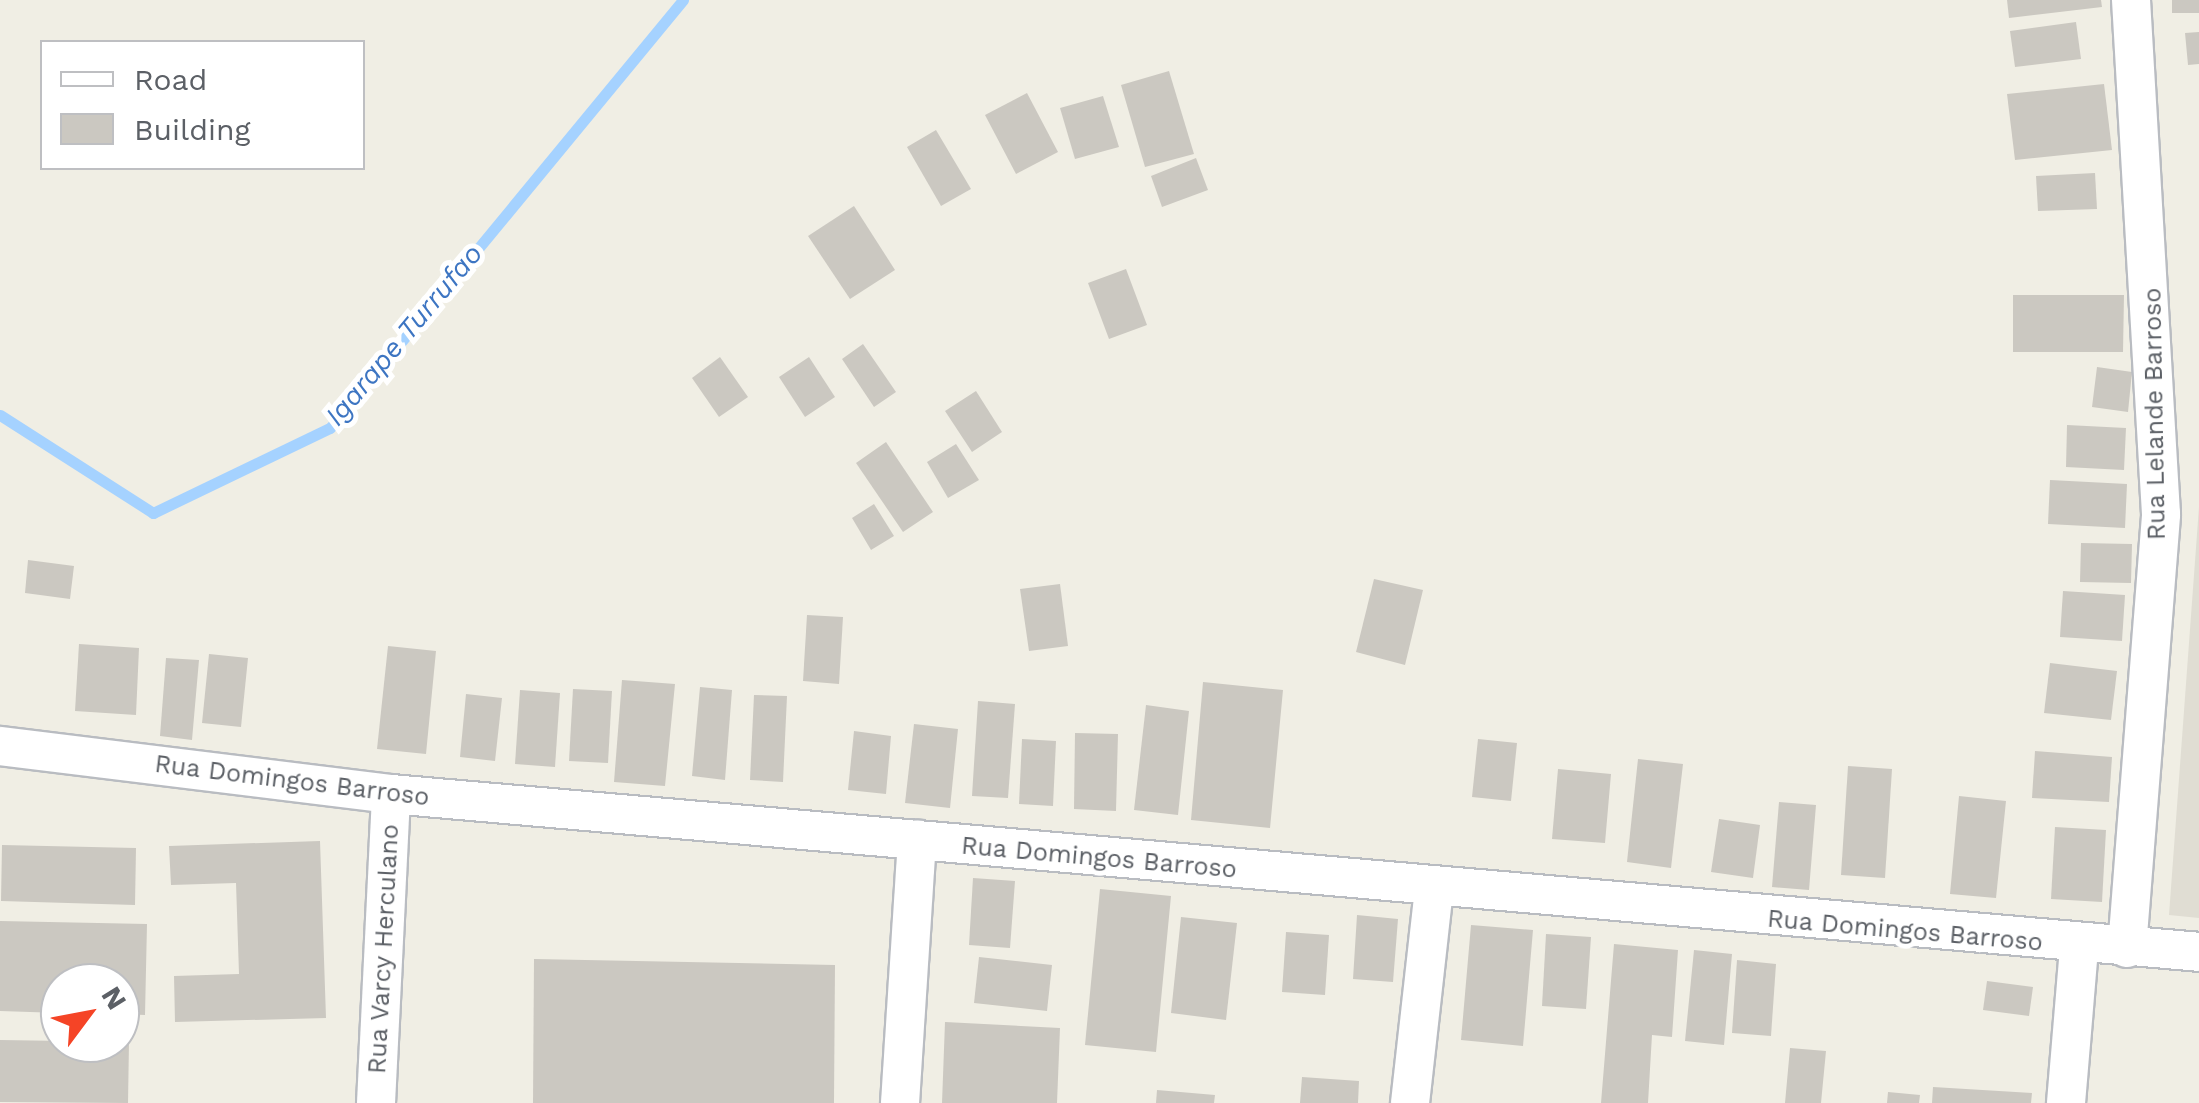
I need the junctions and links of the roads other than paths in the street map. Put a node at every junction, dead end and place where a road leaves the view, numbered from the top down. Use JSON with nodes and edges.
{"nodes":[{"id":1,"x":2131,"y":0,"type":"edge"},
{"id":2,"x":0,"y":746,"type":"edge"},
{"id":3,"x":391,"y":794,"type":"junction"},
{"id":4,"x":917,"y":840,"type":"junction"},
{"id":5,"x":1434,"y":890,"type":"junction"},
{"id":6,"x":2079,"y":947,"type":"junction"},
{"id":7,"x":2128,"y":948,"type":"junction"},
{"id":8,"x":2199,"y":952,"type":"edge"},
{"id":9,"x":376,"y":1103,"type":"edge"},
{"id":10,"x":900,"y":1103,"type":"edge"},
{"id":11,"x":1410,"y":1103,"type":"edge"},
{"id":12,"x":2066,"y":1103,"type":"edge"}],
"edges":[{"from":1,"to":7,"type":"street","name":"Rua Lelande Barroso"},
{"from":2,"to":3,"type":"street","name":"Rua Domingos Barroso"},
{"from":3,"to":4,"type":"street","name":"Rua Domingos Barroso"},
{"from":3,"to":9,"type":"street","name":"Rua Varcy Herculano"},
{"from":4,"to":5,"type":"street","name":"Rua Domingos Barroso"},
{"from":4,"to":10,"type":"street"},
{"from":5,"to":6,"type":"street","name":"Rua Domingos Barroso"},
{"from":5,"to":11,"type":"street"},
{"from":6,"to":7,"type":"street","name":"Rua Domingos Barroso"},
{"from":6,"to":12,"type":"street"},
{"from":7,"to":8,"type":"street","name":"Rua Domingos Barroso"}]}
